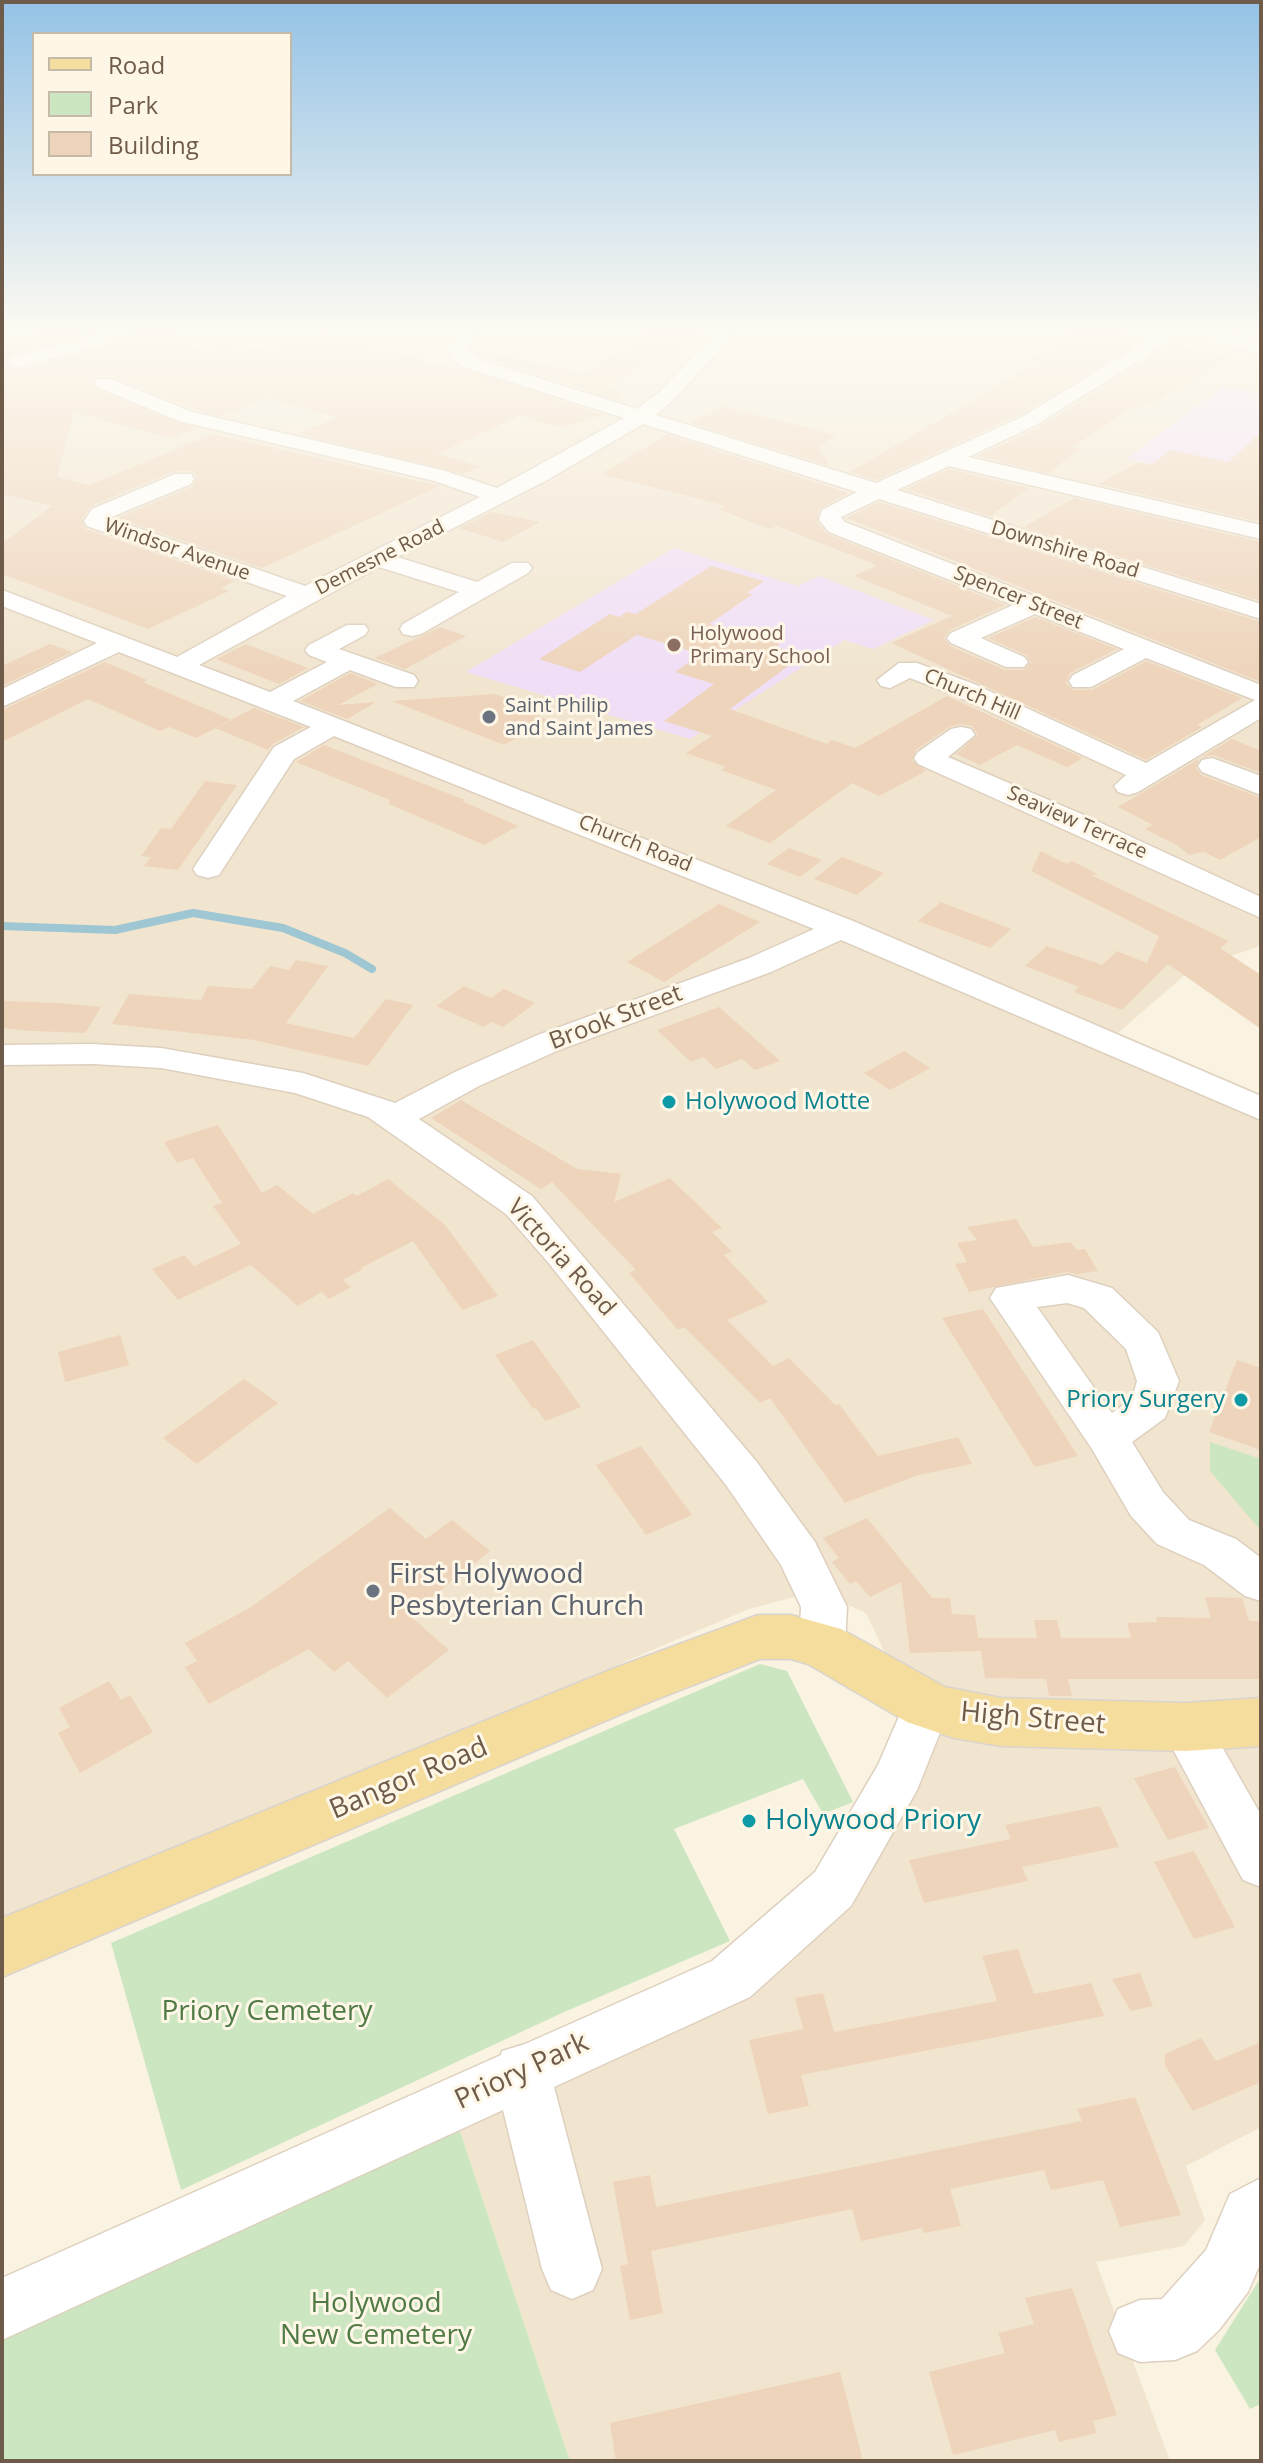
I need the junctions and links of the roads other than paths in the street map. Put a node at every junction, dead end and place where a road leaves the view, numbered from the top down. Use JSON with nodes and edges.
{"nodes":[{"id":1,"x":320,"y":448,"type":"edge"},
{"id":2,"x":585,"y":448,"type":"edge"},
{"id":3,"x":739,"y":448,"type":"edge"},
{"id":4,"x":972,"y":448,"type":"edge"},
{"id":5,"x":948,"y":459,"type":"junction"},
{"id":6,"x":183,"y":479,"type":"dead end"},
{"id":7,"x":876,"y":491,"type":"junction"},
{"id":8,"x":500,"y":496,"type":"junction"},
{"id":9,"x":1261,"y":532,"type":"edge"},
{"id":10,"x":378,"y":559,"type":"junction"},
{"id":11,"x":520,"y":568,"type":"dead end"},
{"id":12,"x":480,"y":591,"type":"junction"},
{"id":13,"x":307,"y":595,"type":"junction"},
{"id":14,"x":2,"y":597,"type":"edge"},
{"id":15,"x":1034,"y":605,"type":"junction"},
{"id":16,"x":1261,"y":612,"type":"edge"},
{"id":17,"x":412,"y":629,"type":"dead end"},
{"id":18,"x":356,"y":630,"type":"dead end"},
{"id":19,"x":119,"y":642,"type":"junction"},
{"id":20,"x":1145,"y":648,"type":"junction"},
{"id":21,"x":347,"y":661,"type":"junction"},
{"id":22,"x":1015,"y":662,"type":"dead end"},
{"id":23,"x":179,"y":666,"type":"junction"},
{"id":24,"x":890,"y":680,"type":"dead end"},
{"id":25,"x":405,"y":681,"type":"dead end"},
{"id":26,"x":1082,"y":681,"type":"dead end"},
{"id":27,"x":1261,"y":694,"type":"edge"},
{"id":28,"x":2,"y":699,"type":"edge"},
{"id":29,"x":270,"y":703,"type":"junction"},
{"id":30,"x":1261,"y":707,"type":"edge"},
{"id":31,"x":331,"y":727,"type":"junction"},
{"id":32,"x":961,"y":735,"type":"dead end"},
{"id":33,"x":1212,"y":766,"type":"dead end"},
{"id":34,"x":942,"y":775,"type":"dead end"},
{"id":35,"x":1261,"y":786,"type":"edge"},
{"id":36,"x":208,"y":869,"type":"dead end"},
{"id":37,"x":1261,"y":909,"type":"edge"},
{"id":38,"x":1261,"y":921,"type":"edge"},
{"id":39,"x":842,"y":928,"type":"junction"},
{"id":40,"x":2,"y":1055,"type":"edge"},
{"id":41,"x":1261,"y":1079,"type":"edge"},
{"id":42,"x":1229,"y":1095,"type":"junction"},
{"id":43,"x":1261,"y":1109,"type":"edge"},
{"id":44,"x":394,"y":1118,"type":"junction"},
{"id":45,"x":1107,"y":1438,"type":"dead end"},
{"id":46,"x":1261,"y":1583,"type":"edge"},
{"id":47,"x":822,"y":1645,"type":"junction"},
{"id":48,"x":927,"y":1705,"type":"junction"},
{"id":49,"x":1261,"y":1722,"type":"edge"},
{"id":50,"x":1185,"y":1727,"type":"junction"},
{"id":51,"x":1261,"y":1863,"type":"edge"},
{"id":52,"x":2,"y":1948,"type":"edge"},
{"id":53,"x":522,"y":2071,"type":"junction"},
{"id":54,"x":1261,"y":2208,"type":"edge"},
{"id":55,"x":572,"y":2269,"type":"dead end"},
{"id":56,"x":2,"y":2309,"type":"edge"},
{"id":57,"x":1140,"y":2331,"type":"dead end"}],
"edges":[{"from":1,"to":8,"type":"street"},
{"from":2,"to":8,"type":"street","name":"Demesne Road"},
{"from":3,"to":7,"type":"street","name":"Downshire Road"},
{"from":4,"to":5,"type":"street"},
{"from":5,"to":7,"type":"street"},
{"from":5,"to":9,"type":"street"},
{"from":6,"to":13,"type":"street","name":"Windsor Avenue"},
{"from":7,"to":15,"type":"street","name":"Spencer Street"},
{"from":7,"to":16,"type":"street","name":"Downshire Road"},
{"from":8,"to":10,"type":"street","name":"Demesne Road"},
{"from":10,"to":12,"type":"street"},
{"from":10,"to":13,"type":"street","name":"Demesne Road"},
{"from":11,"to":12,"type":"street"},
{"from":12,"to":17,"type":"street"},
{"from":13,"to":23,"type":"street","name":"Demesne Road"},
{"from":14,"to":19,"type":"street","name":"Church Road"},
{"from":15,"to":20,"type":"street","name":"Spencer Street"},
{"from":15,"to":22,"type":"street"},
{"from":18,"to":21,"type":"street"},
{"from":19,"to":23,"type":"street","name":"Church Road"},
{"from":19,"to":28,"type":"street"},
{"from":20,"to":26,"type":"street"},
{"from":20,"to":27,"type":"street","name":"Spencer Street"},
{"from":21,"to":25,"type":"street"},
{"from":21,"to":29,"type":"street"},
{"from":23,"to":29,"type":"street","name":"Church Road"},
{"from":24,"to":30,"type":"street","name":"Church Hill"},
{"from":29,"to":31,"type":"street","name":"Church Road"},
{"from":31,"to":36,"type":"street"},
{"from":31,"to":39,"type":"street","name":"Church Road"},
{"from":32,"to":37,"type":"street","name":"Seaview Terrace"},
{"from":33,"to":35,"type":"street"},
{"from":34,"to":38,"type":"street"},
{"from":39,"to":42,"type":"street","name":"Church Road"},
{"from":39,"to":44,"type":"street","name":"Brook Street"},
{"from":40,"to":44,"type":"street","name":"Victoria Road"},
{"from":41,"to":42,"type":"street"},
{"from":42,"to":43,"type":"street","name":"Church Road"},
{"from":44,"to":47,"type":"street","name":"Victoria Road"},
{"from":45,"to":46,"type":"street"},
{"from":47,"to":48,"type":"main road","name":"High Street"},
{"from":47,"to":52,"type":"main road","name":"Bangor Road"},
{"from":48,"to":50,"type":"main road","name":"High Street"},
{"from":48,"to":53,"type":"street","name":"Priory Park"},
{"from":49,"to":50,"type":"main road","name":"High Street"},
{"from":50,"to":51,"type":"street"},
{"from":53,"to":55,"type":"street"},
{"from":53,"to":56,"type":"street","name":"Priory Park"},
{"from":54,"to":57,"type":"street"}]}
